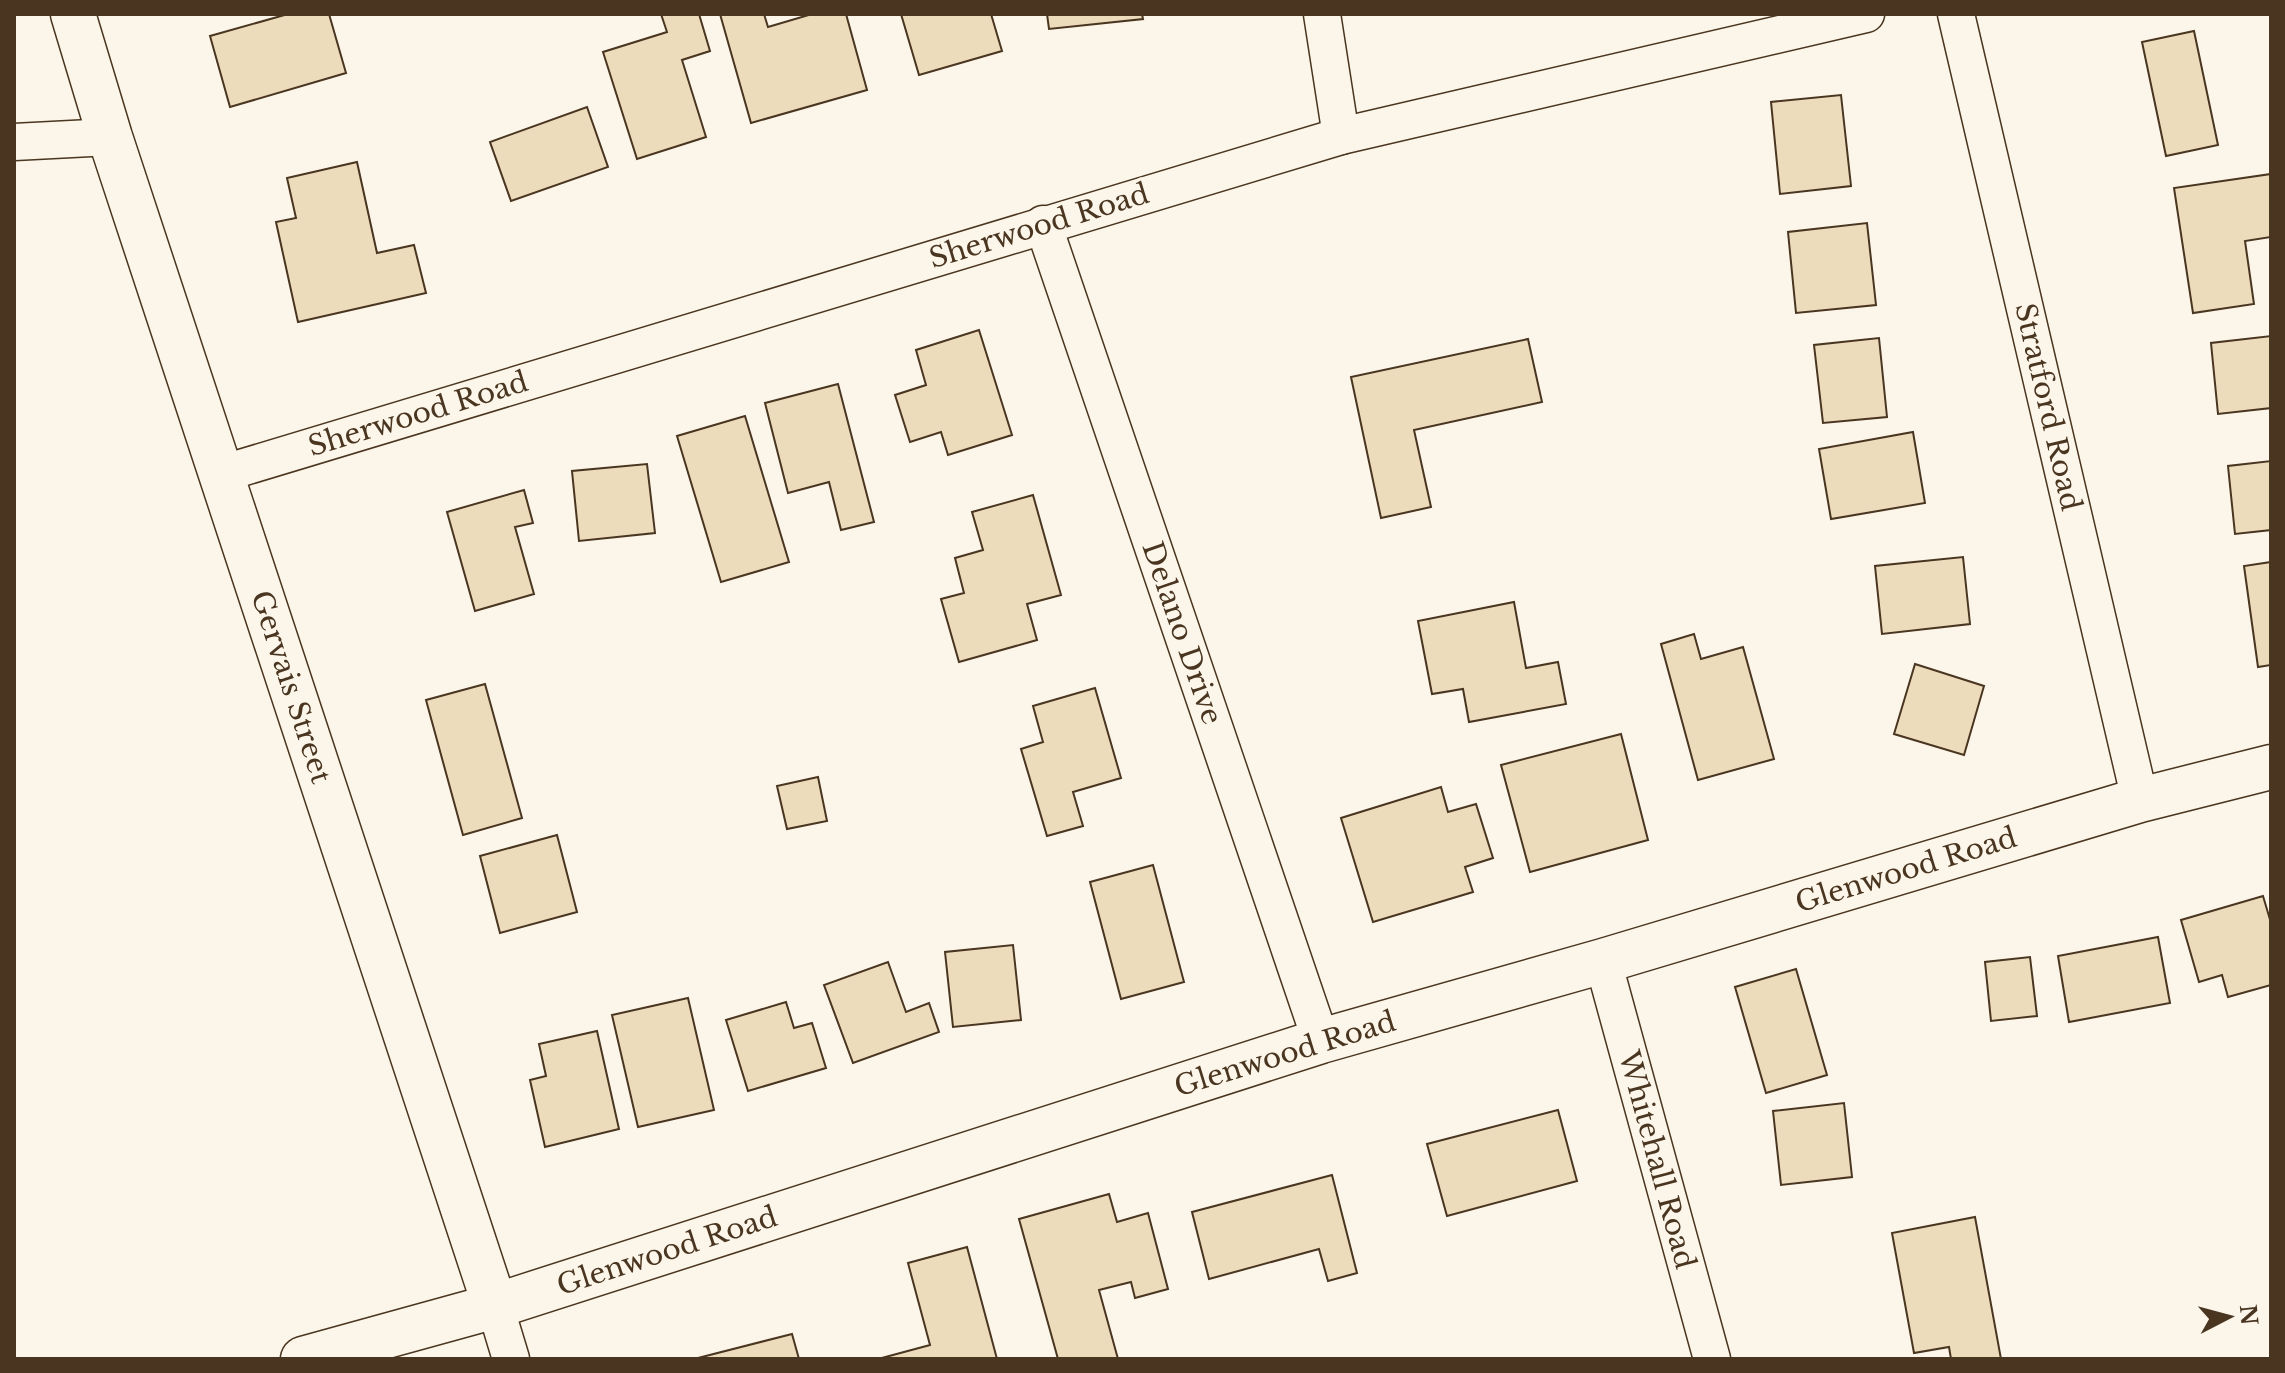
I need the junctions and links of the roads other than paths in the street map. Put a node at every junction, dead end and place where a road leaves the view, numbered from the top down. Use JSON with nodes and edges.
{"nodes":[{"id":1,"x":73,"y":14,"type":"edge"},
{"id":2,"x":1322,"y":14,"type":"edge"},
{"id":3,"x":1866,"y":14,"type":"edge"},
{"id":4,"x":1956,"y":14,"type":"edge"},
{"id":5,"x":1341,"y":136,"type":"junction"},
{"id":6,"x":110,"y":137,"type":"junction"},
{"id":7,"x":14,"y":142,"type":"edge"},
{"id":8,"x":1043,"y":224,"type":"junction"},
{"id":9,"x":221,"y":474,"type":"junction"},
{"id":10,"x":2271,"y":767,"type":"edge"},
{"id":11,"x":2140,"y":800,"type":"junction"},
{"id":12,"x":1603,"y":961,"type":"junction"},
{"id":13,"x":1321,"y":1041,"type":"junction"},
{"id":14,"x":495,"y":1306,"type":"junction"},
{"id":15,"x":303,"y":1359,"type":"edge"},
{"id":16,"x":511,"y":1359,"type":"edge"},
{"id":17,"x":1712,"y":1359,"type":"edge"}],
"edges":[{"from":1,"to":6,"type":"street","name":"Gervais Street"},
{"from":2,"to":5,"type":"street"},
{"from":3,"to":5,"type":"street","name":"Sherwood Road"},
{"from":4,"to":11,"type":"street","name":"Stratford Road"},
{"from":5,"to":8,"type":"street","name":"Sherwood Road"},
{"from":6,"to":7,"type":"street"},
{"from":6,"to":9,"type":"street","name":"Gervais Street"},
{"from":8,"to":9,"type":"street","name":"Sherwood Road"},
{"from":8,"to":13,"type":"street","name":"Delano Drive"},
{"from":9,"to":14,"type":"street","name":"Gervais Street"},
{"from":10,"to":11,"type":"street","name":"Glenwood Road"},
{"from":11,"to":12,"type":"street","name":"Glenwood Road"},
{"from":12,"to":13,"type":"street","name":"Glenwood Road"},
{"from":12,"to":17,"type":"street","name":"Whitehall Road"},
{"from":13,"to":14,"type":"street","name":"Glenwood Road"},
{"from":14,"to":15,"type":"street","name":"Glenwood Road"},
{"from":14,"to":16,"type":"street","name":"Gervais Street"}]}
